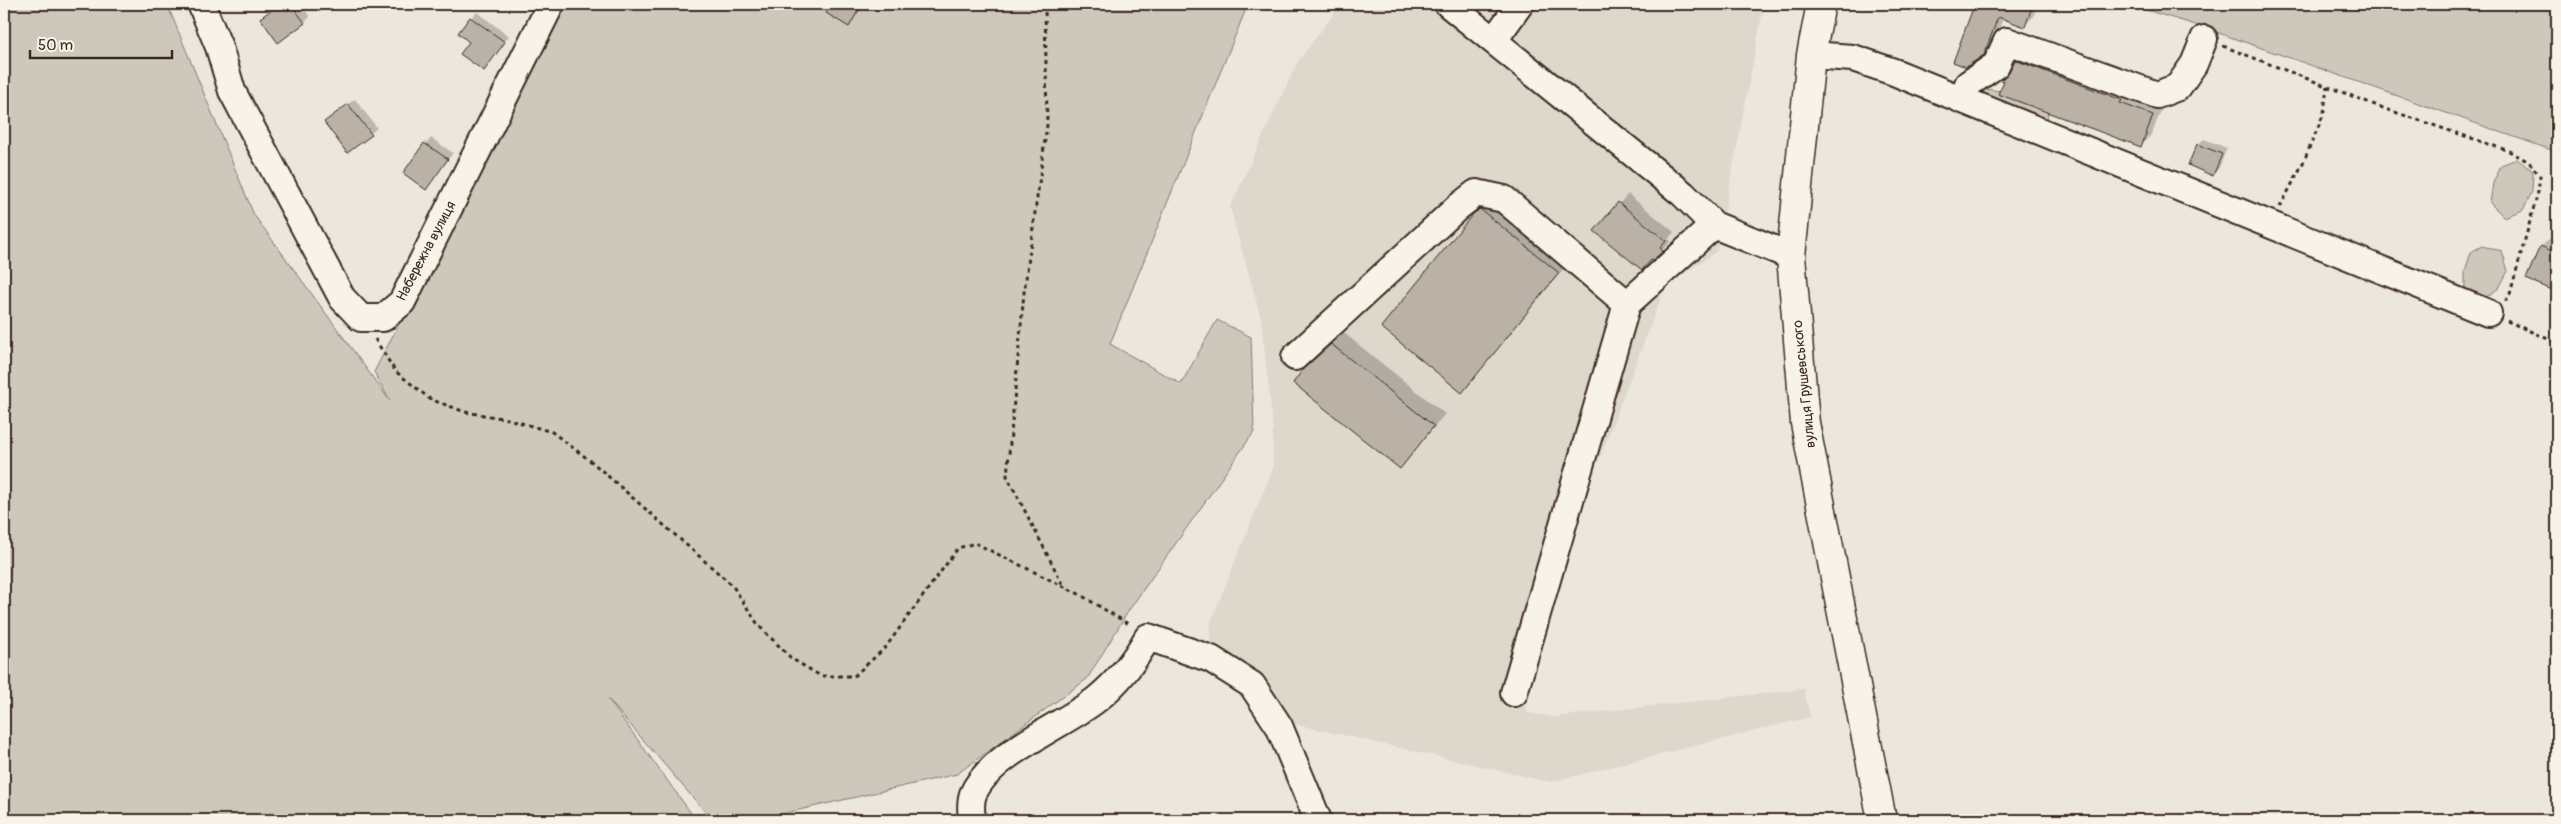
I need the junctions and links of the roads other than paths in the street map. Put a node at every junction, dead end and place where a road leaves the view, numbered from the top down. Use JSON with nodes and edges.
{"nodes":[{"id":1,"x":201,"y":4,"type":"edge"},
{"id":2,"x":551,"y":4,"type":"edge"},
{"id":3,"x":1448,"y":4,"type":"edge"},
{"id":4,"x":1520,"y":4,"type":"edge"},
{"id":5,"x":1821,"y":4,"type":"edge"},
{"id":6,"x":2204,"y":39,"type":"road end"},
{"id":7,"x":1494,"y":40,"type":"junction"},
{"id":8,"x":1811,"y":55,"type":"junction"},
{"id":9,"x":1962,"y":100,"type":"junction"},
{"id":10,"x":1714,"y":224,"type":"junction"},
{"id":11,"x":1791,"y":256,"type":"junction"},
{"id":12,"x":1626,"y":304,"type":"junction"},
{"id":13,"x":2488,"y":313,"type":"road end"},
{"id":14,"x":1295,"y":357,"type":"dead end"},
{"id":15,"x":1514,"y":693,"type":"dead end"},
{"id":16,"x":972,"y":814,"type":"edge"},
{"id":17,"x":1318,"y":820,"type":"edge"},
{"id":18,"x":1882,"y":820,"type":"edge"}],
"edges":[{"from":1,"to":2,"type":"street","name":"Набережна вулиця"},
{"from":3,"to":7,"type":"street"},
{"from":4,"to":7,"type":"street"},
{"from":5,"to":8,"type":"main road","name":"вулиця Грушевського"},
{"from":6,"to":9,"type":"street"},
{"from":7,"to":10,"type":"street"},
{"from":8,"to":9,"type":"street"},
{"from":8,"to":11,"type":"main road","name":"вулиця Грушевського"},
{"from":9,"to":13,"type":"street"},
{"from":10,"to":11,"type":"street"},
{"from":10,"to":12,"type":"street"},
{"from":11,"to":18,"type":"main road","name":"вулиця Грушевського"},
{"from":12,"to":14,"type":"street"},
{"from":12,"to":15,"type":"street"},
{"from":16,"to":17,"type":"street"}]}
